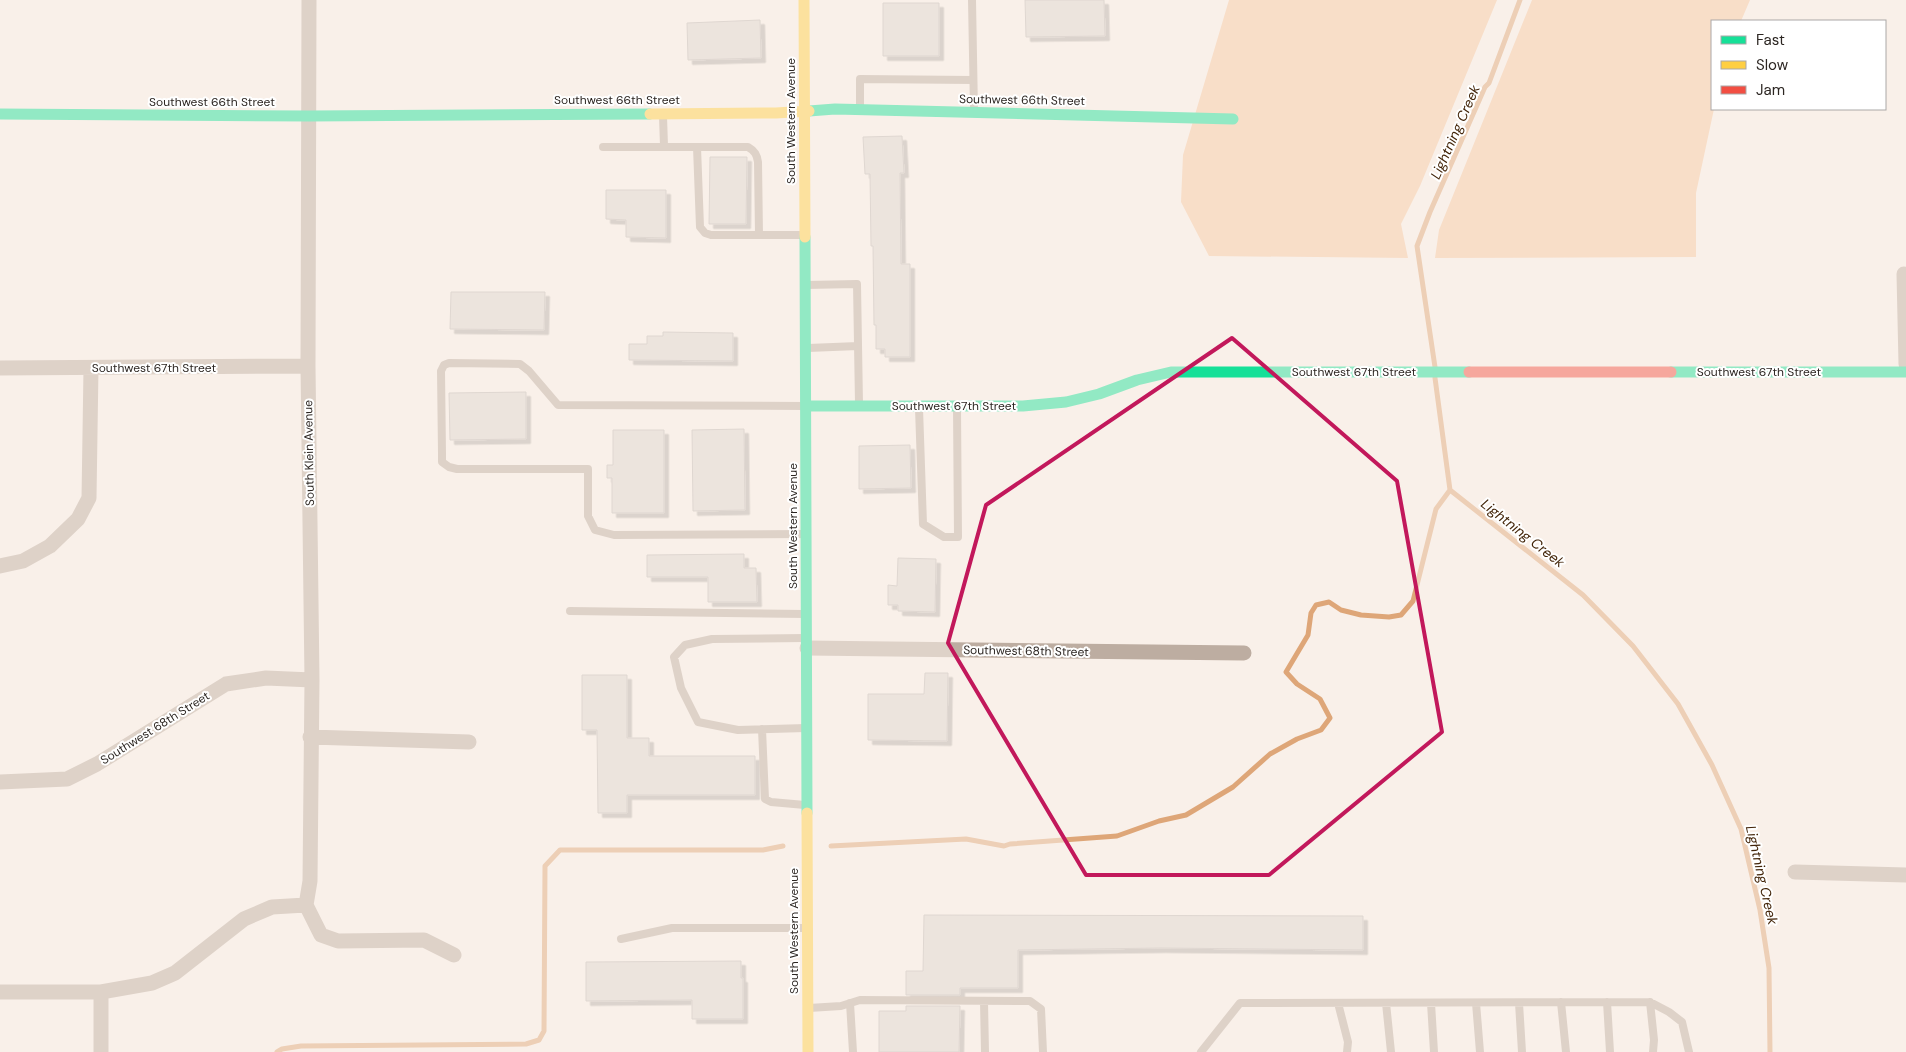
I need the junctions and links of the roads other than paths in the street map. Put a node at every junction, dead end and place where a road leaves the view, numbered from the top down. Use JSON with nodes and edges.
{"nodes":[{"id":1,"x":309,"y":0,"type":"edge"},
{"id":2,"x":804,"y":0,"type":"edge"},
{"id":3,"x":972,"y":0,"type":"edge"},
{"id":4,"x":974,"y":80,"type":"junction"},
{"id":5,"x":860,"y":110,"type":"junction"},
{"id":6,"x":804,"y":111,"type":"junction"},
{"id":7,"x":974,"y":113,"type":"junction"},
{"id":8,"x":0,"y":114,"type":"edge"},
{"id":9,"x":663,"y":114,"type":"junction"},
{"id":10,"x":309,"y":116,"type":"junction"},
{"id":11,"x":1233,"y":119,"type":"dead end"},
{"id":12,"x":664,"y":146,"type":"junction"},
{"id":13,"x":603,"y":147,"type":"dead end"},
{"id":14,"x":697,"y":147,"type":"junction"},
{"id":15,"x":805,"y":234,"type":"junction"},
{"id":16,"x":759,"y":235,"type":"junction"},
{"id":17,"x":1904,"y":274,"type":"dead end"},
{"id":18,"x":806,"y":285,"type":"junction"},
{"id":19,"x":858,"y":346,"type":"junction"},
{"id":20,"x":806,"y":348,"type":"junction"},
{"id":21,"x":1906,"y":364,"type":"edge"},
{"id":22,"x":308,"y":366,"type":"junction"},
{"id":23,"x":0,"y":368,"type":"edge"},
{"id":24,"x":91,"y":368,"type":"junction"},
{"id":25,"x":1906,"y":372,"type":"edge"},
{"id":26,"x":807,"y":406,"type":"junction"},
{"id":27,"x":859,"y":406,"type":"junction"},
{"id":28,"x":919,"y":406,"type":"junction"},
{"id":29,"x":957,"y":406,"type":"junction"},
{"id":30,"x":807,"y":534,"type":"junction"},
{"id":31,"x":0,"y":566,"type":"edge"},
{"id":32,"x":570,"y":611,"type":"dead end"},
{"id":33,"x":807,"y":614,"type":"junction"},
{"id":34,"x":807,"y":643,"type":"junction"},
{"id":35,"x":1244,"y":653,"type":"dead end"},
{"id":36,"x":312,"y":680,"type":"junction"},
{"id":37,"x":807,"y":728,"type":"junction"},
{"id":38,"x":762,"y":729,"type":"junction"},
{"id":39,"x":310,"y":737,"type":"junction"},
{"id":40,"x":469,"y":742,"type":"dead end"},
{"id":41,"x":0,"y":782,"type":"edge"},
{"id":42,"x":807,"y":805,"type":"junction"},
{"id":43,"x":1795,"y":872,"type":"dead end"},
{"id":44,"x":1906,"y":874,"type":"edge"},
{"id":45,"x":306,"y":905,"type":"junction"},
{"id":46,"x":808,"y":928,"type":"junction"},
{"id":47,"x":621,"y":939,"type":"dead end"},
{"id":48,"x":454,"y":955,"type":"dead end"},
{"id":49,"x":0,"y":992,"type":"edge"},
{"id":50,"x":101,"y":992,"type":"junction"},
{"id":51,"x":984,"y":1001,"type":"junction"},
{"id":52,"x":1476,"y":1002,"type":"junction"},
{"id":53,"x":1519,"y":1002,"type":"junction"},
{"id":54,"x":1561,"y":1002,"type":"junction"},
{"id":55,"x":1607,"y":1002,"type":"junction"},
{"id":56,"x":1650,"y":1002,"type":"junction"},
{"id":57,"x":850,"y":1003,"type":"junction"},
{"id":58,"x":1338,"y":1003,"type":"junction"},
{"id":59,"x":1386,"y":1003,"type":"junction"},
{"id":60,"x":1430,"y":1003,"type":"junction"},
{"id":61,"x":808,"y":1008,"type":"junction"},
{"id":62,"x":101,"y":1052,"type":"edge"},
{"id":63,"x":808,"y":1052,"type":"edge"},
{"id":64,"x":853,"y":1052,"type":"edge"},
{"id":65,"x":985,"y":1052,"type":"edge"},
{"id":66,"x":1043,"y":1052,"type":"edge"},
{"id":67,"x":1201,"y":1052,"type":"edge"},
{"id":68,"x":1347,"y":1052,"type":"edge"},
{"id":69,"x":1391,"y":1052,"type":"edge"},
{"id":70,"x":1434,"y":1052,"type":"edge"},
{"id":71,"x":1480,"y":1052,"type":"edge"},
{"id":72,"x":1522,"y":1052,"type":"edge"},
{"id":73,"x":1566,"y":1052,"type":"edge"},
{"id":74,"x":1610,"y":1052,"type":"edge"},
{"id":75,"x":1653,"y":1052,"type":"edge"},
{"id":76,"x":1689,"y":1052,"type":"edge"}],
"edges":[{"from":1,"to":10,"type":"street","name":"South Klein Avenue"},
{"from":2,"to":6,"type":"street","name":"South Western Avenue"},
{"from":3,"to":4,"type":"lane"},
{"from":4,"to":5,"type":"lane"},
{"from":4,"to":7,"type":"lane"},
{"from":5,"to":6,"type":"street","name":"Southwest 66th Street"},
{"from":5,"to":7,"type":"street","name":"Southwest 66th Street"},
{"from":6,"to":9,"type":"street","name":"Southwest 66th Street"},
{"from":6,"to":15,"type":"street","name":"South Western Avenue"},
{"from":7,"to":11,"type":"street","name":"Southwest 66th Street"},
{"from":8,"to":10,"type":"street","name":"Southwest 66th Street"},
{"from":9,"to":10,"type":"street","name":"Southwest 66th Street"},
{"from":9,"to":12,"type":"lane"},
{"from":10,"to":22,"type":"street","name":"South Klein Avenue"},
{"from":12,"to":13,"type":"lane"},
{"from":12,"to":14,"type":"lane"},
{"from":14,"to":16,"type":"lane"},
{"from":14,"to":16,"type":"lane"},
{"from":15,"to":16,"type":"lane"},
{"from":15,"to":18,"type":"street","name":"South Western Avenue"},
{"from":17,"to":21,"type":"street"},
{"from":18,"to":19,"type":"lane"},
{"from":18,"to":20,"type":"street","name":"South Western Avenue"},
{"from":19,"to":20,"type":"lane"},
{"from":19,"to":27,"type":"lane"},
{"from":20,"to":26,"type":"street","name":"South Western Avenue"},
{"from":22,"to":24,"type":"street","name":"Southwest 67th Street"},
{"from":22,"to":36,"type":"street","name":"South Klein Avenue"},
{"from":23,"to":24,"type":"street","name":"Southwest 67th Street"},
{"from":24,"to":31,"type":"street"},
{"from":25,"to":29,"type":"street","name":"Southwest 67th Street"},
{"from":26,"to":27,"type":"street","name":"Southwest 67th Street"},
{"from":26,"to":30,"type":"street","name":"South Western Avenue"},
{"from":26,"to":30,"type":"lane"},
{"from":27,"to":28,"type":"street","name":"Southwest 67th Street"},
{"from":28,"to":29,"type":"street","name":"Southwest 67th Street"},
{"from":28,"to":29,"type":"lane"},
{"from":30,"to":33,"type":"street","name":"South Western Avenue"},
{"from":32,"to":33,"type":"lane"},
{"from":33,"to":34,"type":"street","name":"South Western Avenue"},
{"from":34,"to":35,"type":"street","name":"Southwest 68th Street"},
{"from":34,"to":37,"type":"street","name":"South Western Avenue"},
{"from":34,"to":38,"type":"lane"},
{"from":36,"to":39,"type":"street","name":"South Klein Avenue"},
{"from":36,"to":41,"type":"street","name":"Southwest 68th Street"},
{"from":37,"to":38,"type":"lane"},
{"from":37,"to":42,"type":"street","name":"South Western Avenue"},
{"from":38,"to":42,"type":"lane"},
{"from":39,"to":40,"type":"street"},
{"from":39,"to":45,"type":"street","name":"South Klein Avenue"},
{"from":42,"to":46,"type":"street","name":"South Western Avenue"},
{"from":43,"to":44,"type":"street"},
{"from":45,"to":48,"type":"street"},
{"from":45,"to":50,"type":"street"},
{"from":46,"to":47,"type":"lane"},
{"from":46,"to":61,"type":"street","name":"South Western Avenue"},
{"from":49,"to":50,"type":"street"},
{"from":50,"to":62,"type":"street"},
{"from":51,"to":57,"type":"lane"},
{"from":51,"to":65,"type":"lane"},
{"from":51,"to":66,"type":"lane"},
{"from":52,"to":53,"type":"lane"},
{"from":52,"to":60,"type":"lane"},
{"from":52,"to":71,"type":"lane"},
{"from":53,"to":54,"type":"lane"},
{"from":53,"to":72,"type":"lane"},
{"from":54,"to":55,"type":"lane"},
{"from":54,"to":73,"type":"lane"},
{"from":55,"to":56,"type":"lane"},
{"from":55,"to":74,"type":"lane"},
{"from":56,"to":75,"type":"lane"},
{"from":56,"to":76,"type":"lane"},
{"from":57,"to":61,"type":"lane"},
{"from":57,"to":64,"type":"lane"},
{"from":58,"to":59,"type":"lane"},
{"from":58,"to":67,"type":"lane"},
{"from":58,"to":68,"type":"lane"},
{"from":59,"to":60,"type":"lane"},
{"from":59,"to":69,"type":"lane"},
{"from":60,"to":70,"type":"lane"},
{"from":61,"to":63,"type":"street","name":"South Western Avenue"}]}
